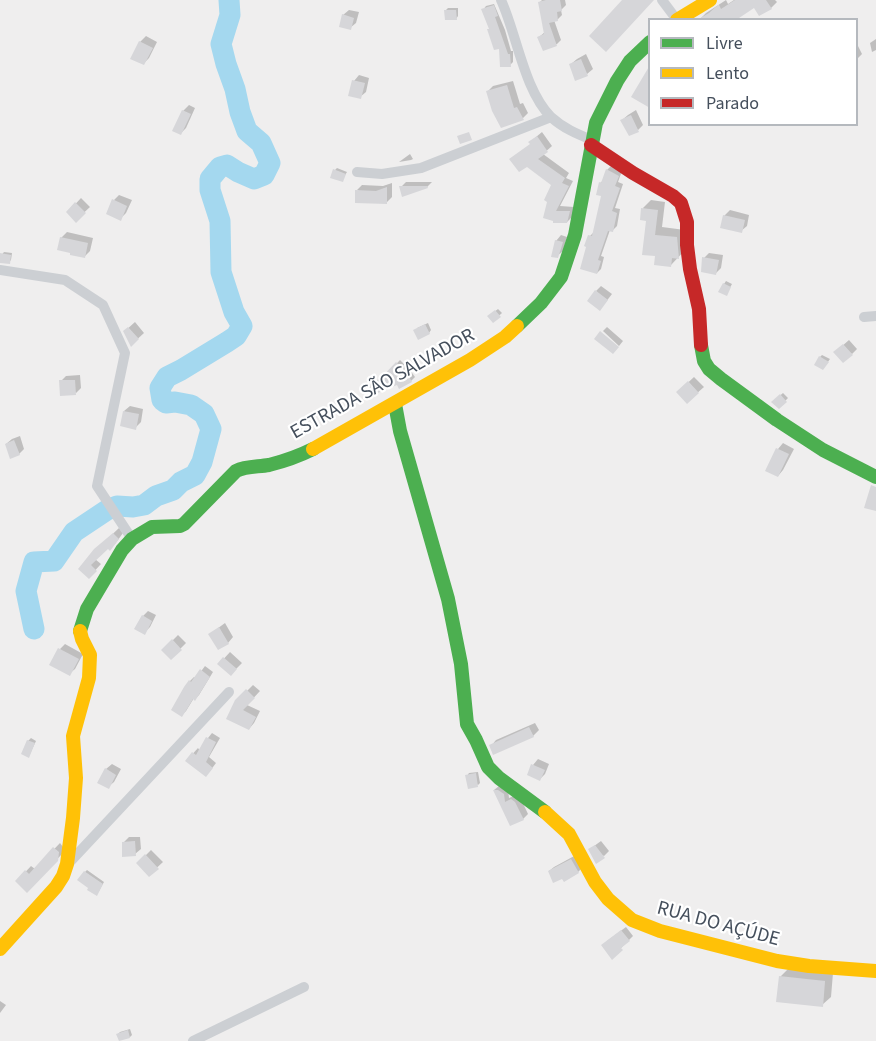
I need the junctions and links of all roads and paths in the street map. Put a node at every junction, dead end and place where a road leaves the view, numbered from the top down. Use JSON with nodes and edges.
{"nodes":[{"id":1,"x":501,"y":0,"type":"edge"},
{"id":2,"x":662,"y":0,"type":"edge"},
{"id":3,"x":710,"y":0,"type":"edge"},
{"id":4,"x":676,"y":18,"type":"edge"},
{"id":5,"x":680,"y":18,"type":"edge"},
{"id":6,"x":648,"y":44,"type":"edge"},
{"id":7,"x":552,"y":117,"type":"junction"},
{"id":8,"x":591,"y":143,"type":"junction"},
{"id":9,"x":357,"y":172,"type":"dead end"},
{"id":10,"x":0,"y":270,"type":"edge"},
{"id":11,"x":876,"y":316,"type":"edge"},
{"id":12,"x":864,"y":317,"type":"dead end"},
{"id":13,"x":395,"y":404,"type":"junction"},
{"id":14,"x":876,"y":477,"type":"edge"},
{"id":15,"x":132,"y":539,"type":"junction"},
{"id":16,"x":229,"y":692,"type":"dead end"},
{"id":17,"x":67,"y":864,"type":"junction"},
{"id":18,"x":0,"y":949,"type":"edge"},
{"id":19,"x":876,"y":971,"type":"edge"},
{"id":20,"x":304,"y":987,"type":"dead end"},
{"id":21,"x":193,"y":1041,"type":"edge"}],
"edges":[{"from":1,"to":7,"type":"street"},
{"from":2,"to":4,"type":"street"},
{"from":3,"to":5,"type":"street"},
{"from":6,"to":8,"type":"street","name":"ESTRADA SÃO SALVADOR"},
{"from":7,"to":8,"type":"street"},
{"from":7,"to":9,"type":"street"},
{"from":8,"to":13,"type":"street","name":"ESTRADA SÃO SALVADOR"},
{"from":8,"to":14,"type":"street"},
{"from":10,"to":15,"type":"street"},
{"from":11,"to":12,"type":"street"},
{"from":13,"to":15,"type":"street","name":"ESTRADA SÃO SALVADOR"},
{"from":13,"to":19,"type":"street","name":"RUA DO AÇÚDE"},
{"from":15,"to":17,"type":"street","name":"ESTRADA SÃO SALVADOR"},
{"from":16,"to":17,"type":"street"},
{"from":17,"to":18,"type":"street","name":"ESTRADA SÃO SALVADOR"},
{"from":20,"to":21,"type":"street"}]}
